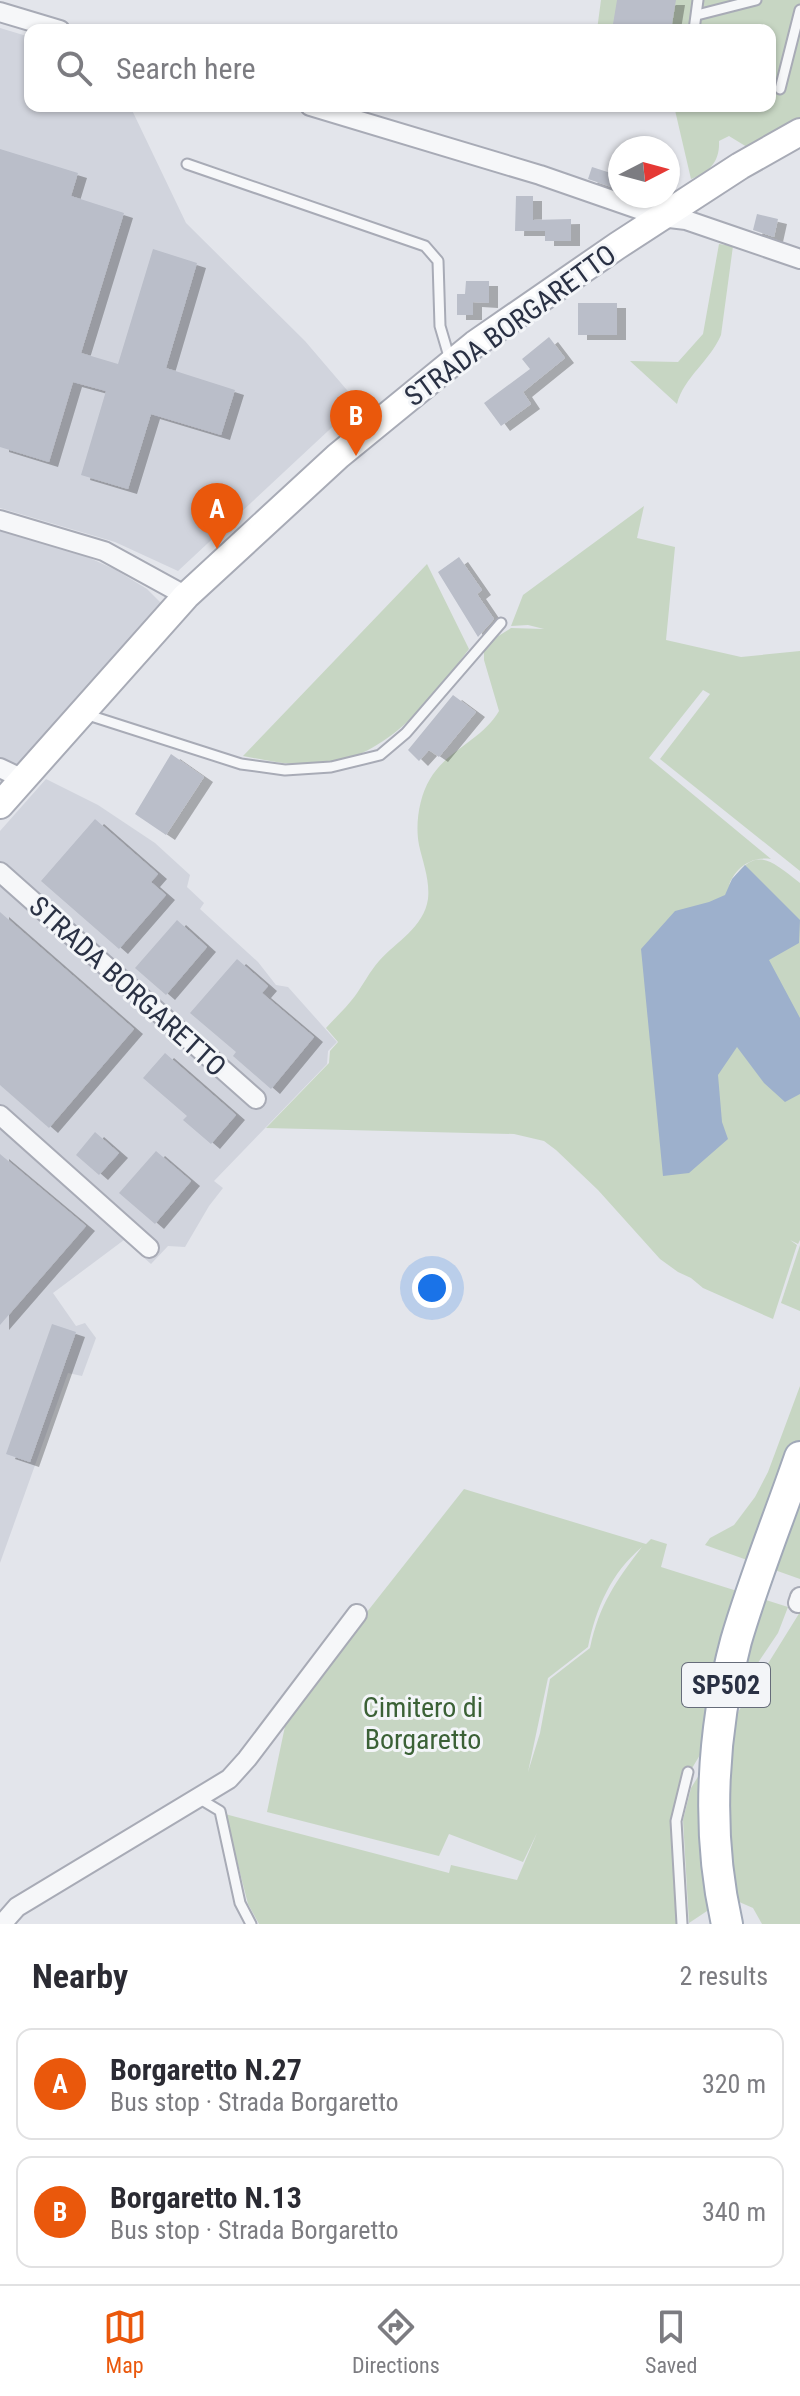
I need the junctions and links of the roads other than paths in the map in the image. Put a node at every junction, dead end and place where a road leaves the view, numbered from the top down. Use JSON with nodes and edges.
{"nodes":[{"id":1,"x":698,"y":0,"type":"edge"},
{"id":2,"x":756,"y":0,"type":"edge"},
{"id":3,"x":800,"y":10,"type":"edge"},
{"id":4,"x":0,"y":12,"type":"edge"},
{"id":5,"x":697,"y":15,"type":"junction"},
{"id":6,"x":40,"y":24,"type":"edge"},
{"id":7,"x":695,"y":24,"type":"edge"},
{"id":8,"x":780,"y":89,"type":"dead end"},
{"id":9,"x":330,"y":112,"type":"edge"},
{"id":10,"x":798,"y":135,"type":"edge"},
{"id":11,"x":187,"y":164,"type":"dead end"},
{"id":12,"x":661,"y":217,"type":"junction"},
{"id":13,"x":800,"y":259,"type":"edge"},
{"id":14,"x":452,"y":363,"type":"junction"},
{"id":15,"x":0,"y":520,"type":"edge"},
{"id":16,"x":186,"y":596,"type":"junction"},
{"id":17,"x":501,"y":623,"type":"dead end"},
{"id":18,"x":82,"y":713,"type":"junction"},
{"id":19,"x":12,"y":774,"type":"edge"},
{"id":20,"x":0,"y":805,"type":"edge"},
{"id":21,"x":0,"y":872,"type":"edge"},
{"id":22,"x":256,"y":1099,"type":"dead end"},
{"id":23,"x":0,"y":1115,"type":"edge"},
{"id":24,"x":149,"y":1248,"type":"dead end"},
{"id":25,"x":800,"y":1457,"type":"edge"},
{"id":26,"x":357,"y":1614,"type":"dead end"},
{"id":27,"x":688,"y":1772,"type":"dead end"},
{"id":28,"x":200,"y":1799,"type":"junction"},
{"id":29,"x":2,"y":1924,"type":"edge"},
{"id":30,"x":251,"y":1924,"type":"edge"},
{"id":31,"x":682,"y":1924,"type":"edge"},
{"id":32,"x":727,"y":1924,"type":"edge"}],
"edges":[{"from":1,"to":5,"type":"lane"},
{"from":2,"to":5,"type":"lane"},
{"from":3,"to":8,"type":"lane"},
{"from":4,"to":6,"type":"street"},
{"from":5,"to":7,"type":"lane"},
{"from":9,"to":12,"type":"street"},
{"from":10,"to":12,"type":"street","name":"STRADA BORGARETTO"},
{"from":11,"to":14,"type":"lane"},
{"from":12,"to":13,"type":"street"},
{"from":12,"to":14,"type":"street","name":"STRADA BORGARETTO"},
{"from":14,"to":16,"type":"street","name":"STRADA BORGARETTO"},
{"from":15,"to":16,"type":"street"},
{"from":16,"to":18,"type":"street","name":"STRADA BORGARETTO"},
{"from":17,"to":18,"type":"lane"},
{"from":18,"to":19,"type":"street","name":"STRADA BORGARETTO"},
{"from":19,"to":20,"type":"street","name":"STRADA BORGARETTO"},
{"from":21,"to":22,"type":"street","name":"STRADA BORGARETTO"},
{"from":23,"to":24,"type":"street"},
{"from":25,"to":32,"type":"main road","number":"SP502"},
{"from":26,"to":28,"type":"street"},
{"from":27,"to":31,"type":"lane"},
{"from":28,"to":29,"type":"street"},
{"from":28,"to":30,"type":"lane"}]}
